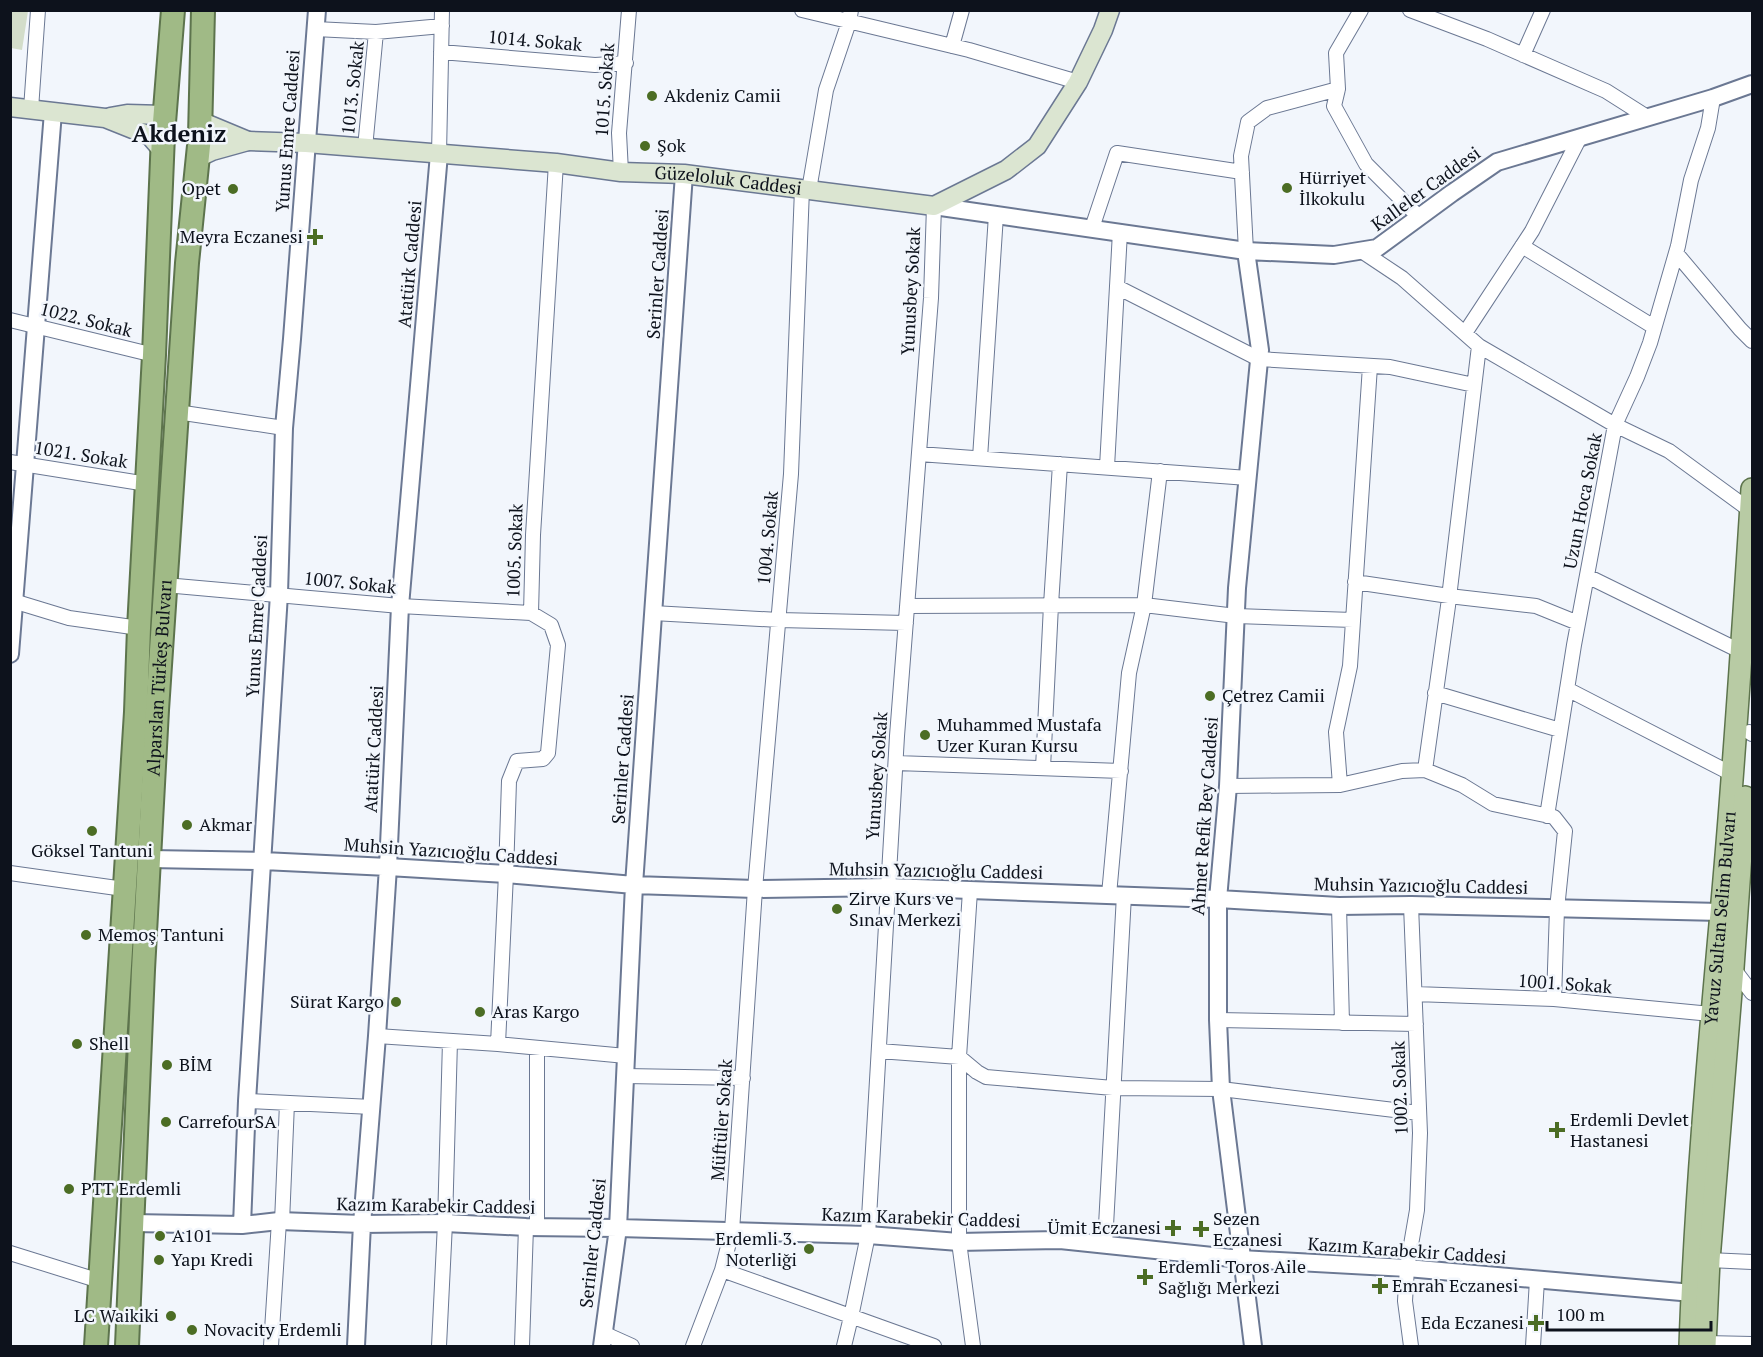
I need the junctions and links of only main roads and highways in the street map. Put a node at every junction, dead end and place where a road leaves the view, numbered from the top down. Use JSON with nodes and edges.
{"nodes":[{"id":1,"x":173,"y":10,"type":"edge"},
{"id":2,"x":202,"y":10,"type":"edge"},
{"id":3,"x":1110,"y":10,"type":"edge"},
{"id":4,"x":10,"y":106,"type":"edge"},
{"id":5,"x":164,"y":115,"type":"junction"},
{"id":6,"x":105,"y":118,"type":"junction"},
{"id":7,"x":200,"y":121,"type":"junction"},
{"id":8,"x":248,"y":141,"type":"junction"},
{"id":9,"x":163,"y":151,"type":"junction"},
{"id":10,"x":197,"y":158,"type":"junction"},
{"id":11,"x":1752,"y":489,"type":"edge"},
{"id":12,"x":1752,"y":689,"type":"edge"},
{"id":13,"x":1751,"y":733,"type":"edge"},
{"id":14,"x":1699,"y":1294,"type":"junction"},
{"id":15,"x":1700,"y":1345,"type":"edge"},
{"id":16,"x":96,"y":1347,"type":"edge"},
{"id":17,"x":127,"y":1347,"type":"edge"}],
"edges":[{"from":1,"to":5,"type":"highway","name":"Alparslan Türkeş Bulvarı"},
{"from":2,"to":7,"type":"highway","name":"Alparslan Türkeş Bulvarı"},
{"from":3,"to":8,"type":"main road","name":"Güzeloluk Caddesi"},
{"from":4,"to":6,"type":"main road"},
{"from":5,"to":6,"type":"main road"},
{"from":5,"to":7,"type":"highway"},
{"from":5,"to":9,"type":"highway","name":"Alparslan Türkeş Bulvarı"},
{"from":6,"to":9,"type":"main road"},
{"from":7,"to":8,"type":"main road","name":"Güzeloluk Caddesi"},
{"from":7,"to":10,"type":"highway","name":"Alparslan Türkeş Bulvarı"},
{"from":8,"to":10,"type":"main road","name":"Güzeloluk Caddesi"},
{"from":9,"to":10,"type":"highway"},
{"from":9,"to":16,"type":"highway","name":"Alparslan Türkeş Bulvarı"},
{"from":10,"to":17,"type":"highway","name":"Alparslan Türkeş Bulvarı"},
{"from":11,"to":14,"type":"main road","name":"Yavuz Sultan Selim Bulvarı"},
{"from":12,"to":13,"type":"main road","name":"Yavuz Sultan Selim Bulvarı"},
{"from":13,"to":14,"type":"main road","name":"Yavuz Sultan Selim Bulvarı"},
{"from":14,"to":15,"type":"main road","name":"Yavuz Sultan Selim Bulvarı"}]}
